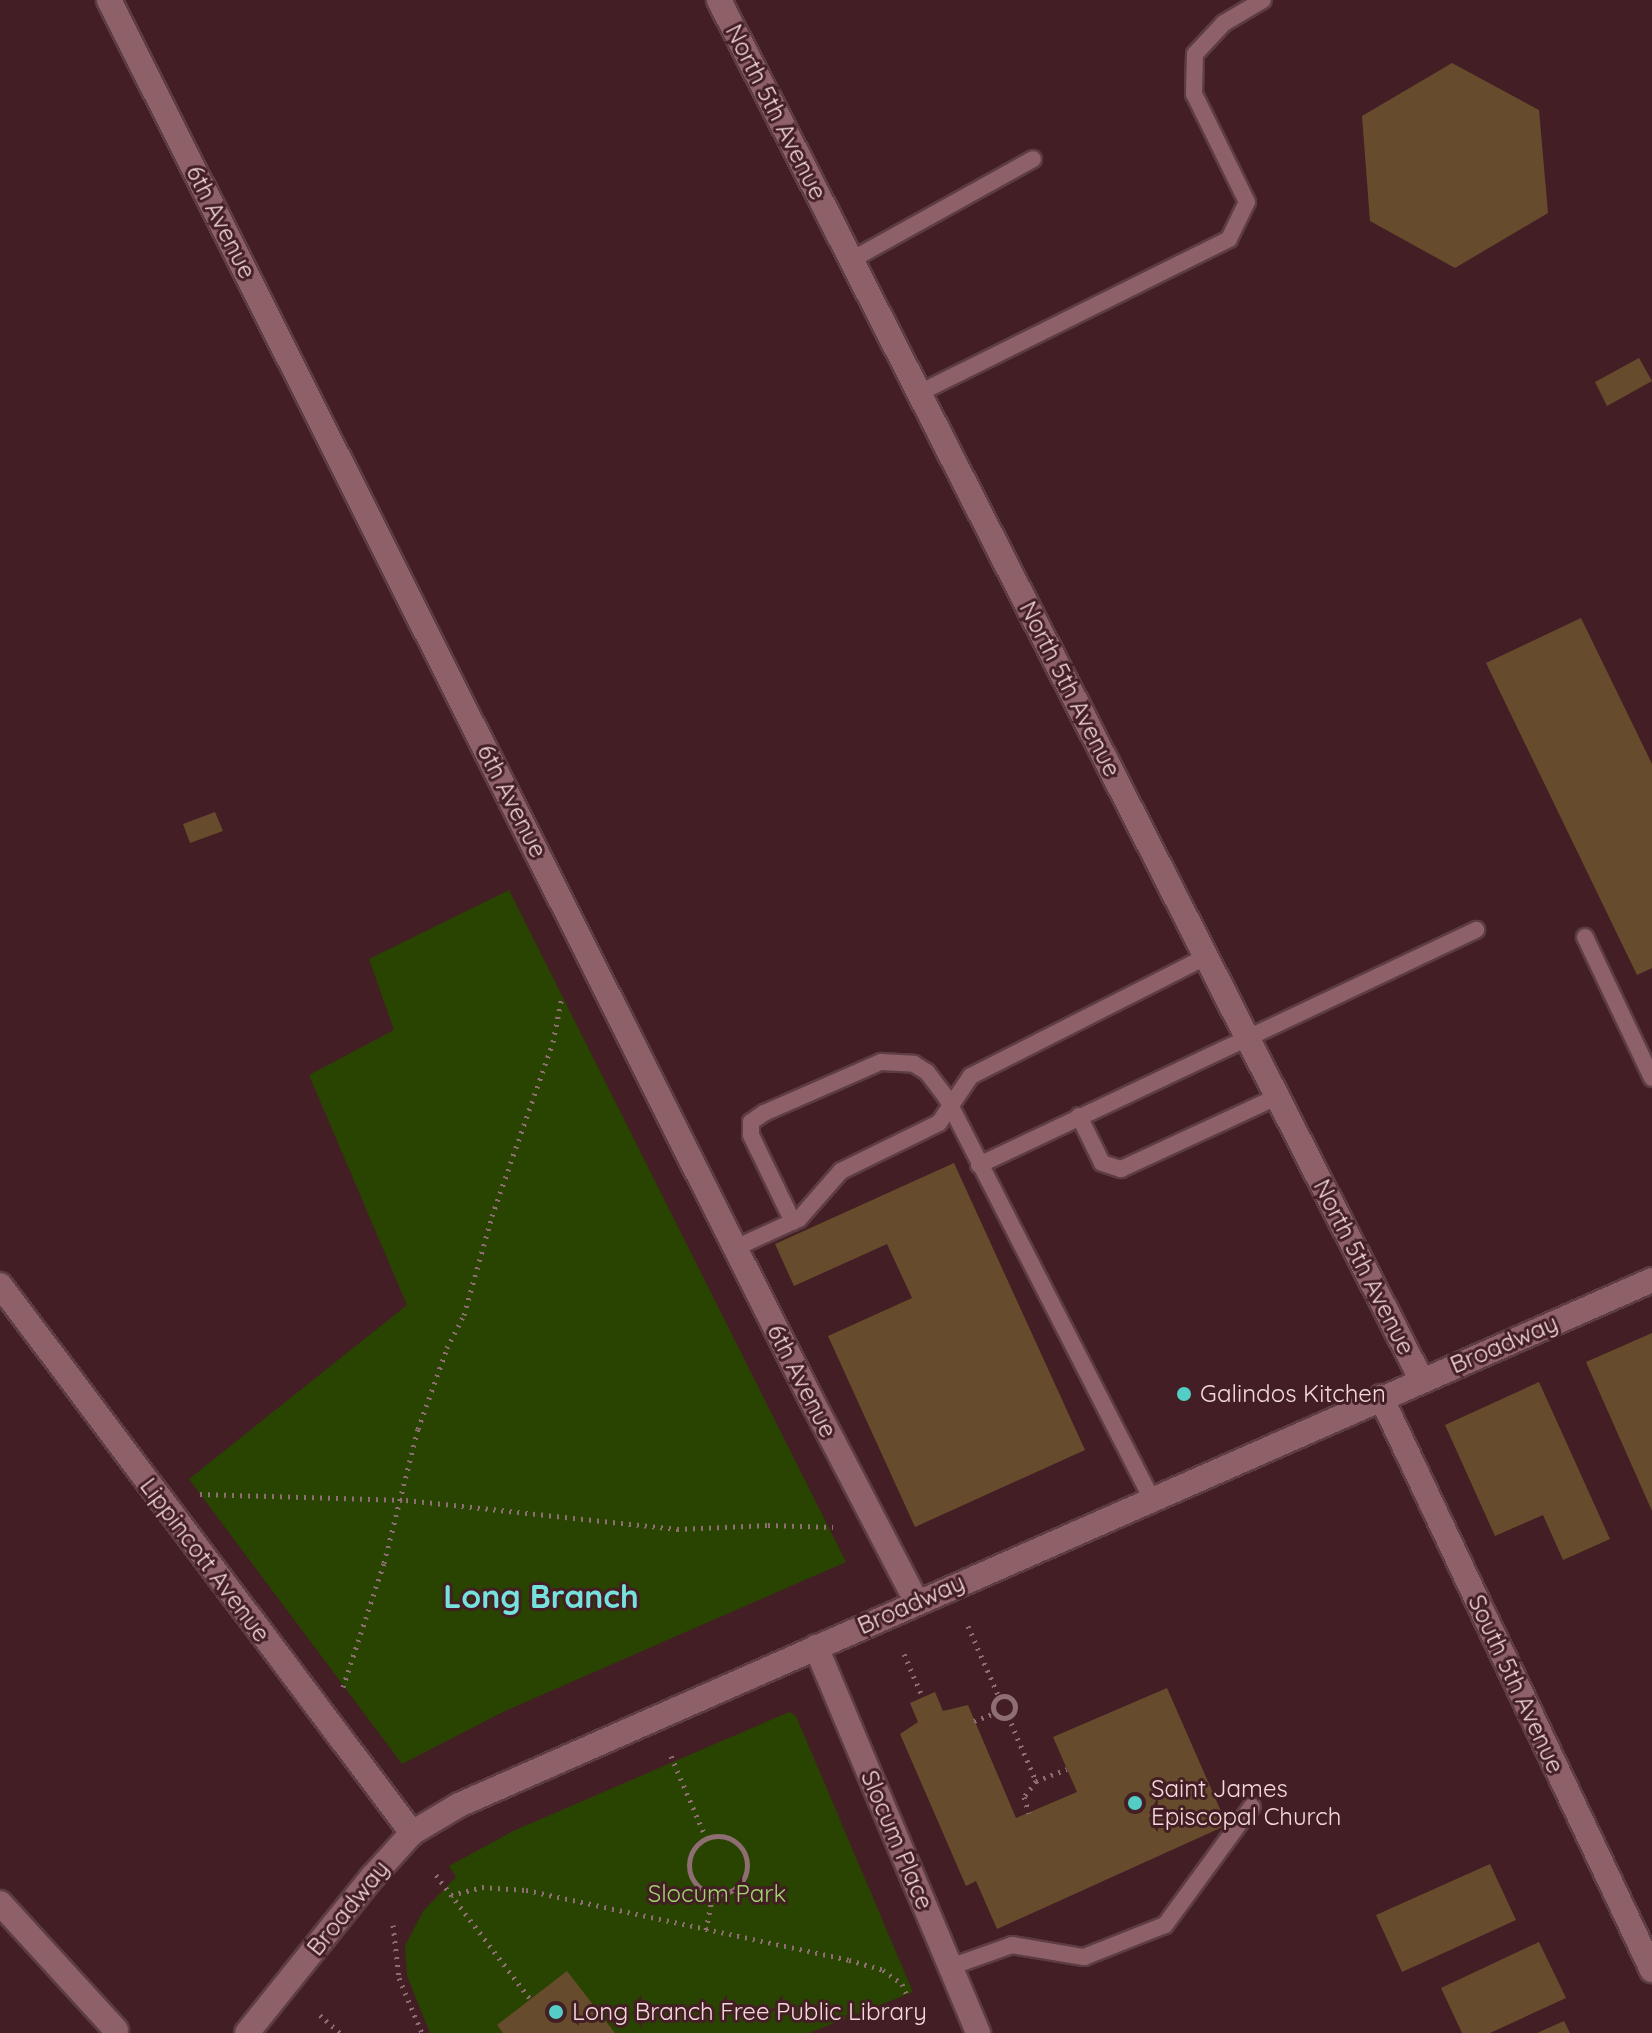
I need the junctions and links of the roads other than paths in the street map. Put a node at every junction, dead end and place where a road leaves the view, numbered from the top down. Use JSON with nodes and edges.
{"nodes":[{"id":1,"x":109,"y":0,"type":"edge"},
{"id":2,"x":719,"y":0,"type":"edge"},
{"id":3,"x":1263,"y":0,"type":"edge"},
{"id":4,"x":1033,"y":159,"type":"dead end"},
{"id":5,"x":851,"y":260,"type":"junction"},
{"id":6,"x":919,"y":393,"type":"junction"},
{"id":7,"x":1476,"y":930,"type":"dead end"},
{"id":8,"x":1585,"y":937,"type":"dead end"},
{"id":9,"x":1206,"y":957,"type":"junction"},
{"id":10,"x":1248,"y":1039,"type":"junction"},
{"id":11,"x":1652,"y":1078,"type":"edge"},
{"id":12,"x":1277,"y":1097,"type":"junction"},
{"id":13,"x":951,"y":1109,"type":"junction"},
{"id":14,"x":1079,"y":1116,"type":"junction"},
{"id":15,"x":979,"y":1165,"type":"junction"},
{"id":16,"x":793,"y":1222,"type":"junction"},
{"id":17,"x":735,"y":1248,"type":"junction"},
{"id":18,"x":1652,"y":1280,"type":"edge"},
{"id":19,"x":0,"y":1285,"type":"edge"},
{"id":20,"x":1421,"y":1379,"type":"junction"},
{"id":21,"x":1381,"y":1397,"type":"junction"},
{"id":22,"x":1151,"y":1498,"type":"junction"},
{"id":23,"x":916,"y":1601,"type":"junction"},
{"id":24,"x":816,"y":1647,"type":"junction"},
{"id":25,"x":1252,"y":1806,"type":"dead end"},
{"id":26,"x":412,"y":1833,"type":"junction"},
{"id":27,"x":0,"y":1903,"type":"edge"},
{"id":28,"x":950,"y":1967,"type":"junction"},
{"id":29,"x":1652,"y":1970,"type":"edge"},
{"id":30,"x":116,"y":2030,"type":"dead end"},
{"id":31,"x":247,"y":2033,"type":"edge"},
{"id":32,"x":978,"y":2033,"type":"edge"}],
"edges":[{"from":1,"to":17,"type":"street","name":"6th Avenue"},
{"from":2,"to":5,"type":"street","name":"North 5th Avenue"},
{"from":3,"to":6,"type":"lane"},
{"from":4,"to":5,"type":"lane"},
{"from":5,"to":6,"type":"street","name":"North 5th Avenue"},
{"from":6,"to":9,"type":"street","name":"North 5th Avenue"},
{"from":7,"to":10,"type":"lane"},
{"from":8,"to":11,"type":"lane"},
{"from":9,"to":10,"type":"street","name":"North 5th Avenue"},
{"from":9,"to":13,"type":"lane"},
{"from":10,"to":12,"type":"street","name":"North 5th Avenue"},
{"from":10,"to":14,"type":"lane"},
{"from":12,"to":14,"type":"lane"},
{"from":12,"to":20,"type":"street","name":"North 5th Avenue"},
{"from":13,"to":15,"type":"lane"},
{"from":13,"to":16,"type":"lane"},
{"from":13,"to":16,"type":"lane"},
{"from":14,"to":15,"type":"lane"},
{"from":15,"to":22,"type":"lane"},
{"from":16,"to":17,"type":"lane"},
{"from":17,"to":23,"type":"street","name":"6th Avenue"},
{"from":18,"to":20,"type":"street","name":"Broadway"},
{"from":19,"to":26,"type":"street","name":"Lippincott Avenue"},
{"from":20,"to":21,"type":"street","name":"Broadway"},
{"from":21,"to":22,"type":"street","name":"Broadway"},
{"from":21,"to":29,"type":"street","name":"South 5th Avenue"},
{"from":22,"to":23,"type":"street","name":"Broadway"},
{"from":23,"to":24,"type":"street","name":"Broadway"},
{"from":24,"to":26,"type":"street","name":"Broadway"},
{"from":24,"to":28,"type":"street","name":"Slocum Place"},
{"from":25,"to":28,"type":"lane"},
{"from":26,"to":31,"type":"street","name":"Broadway"},
{"from":27,"to":30,"type":"street"},
{"from":28,"to":32,"type":"street","name":"Slocum Place"}]}
